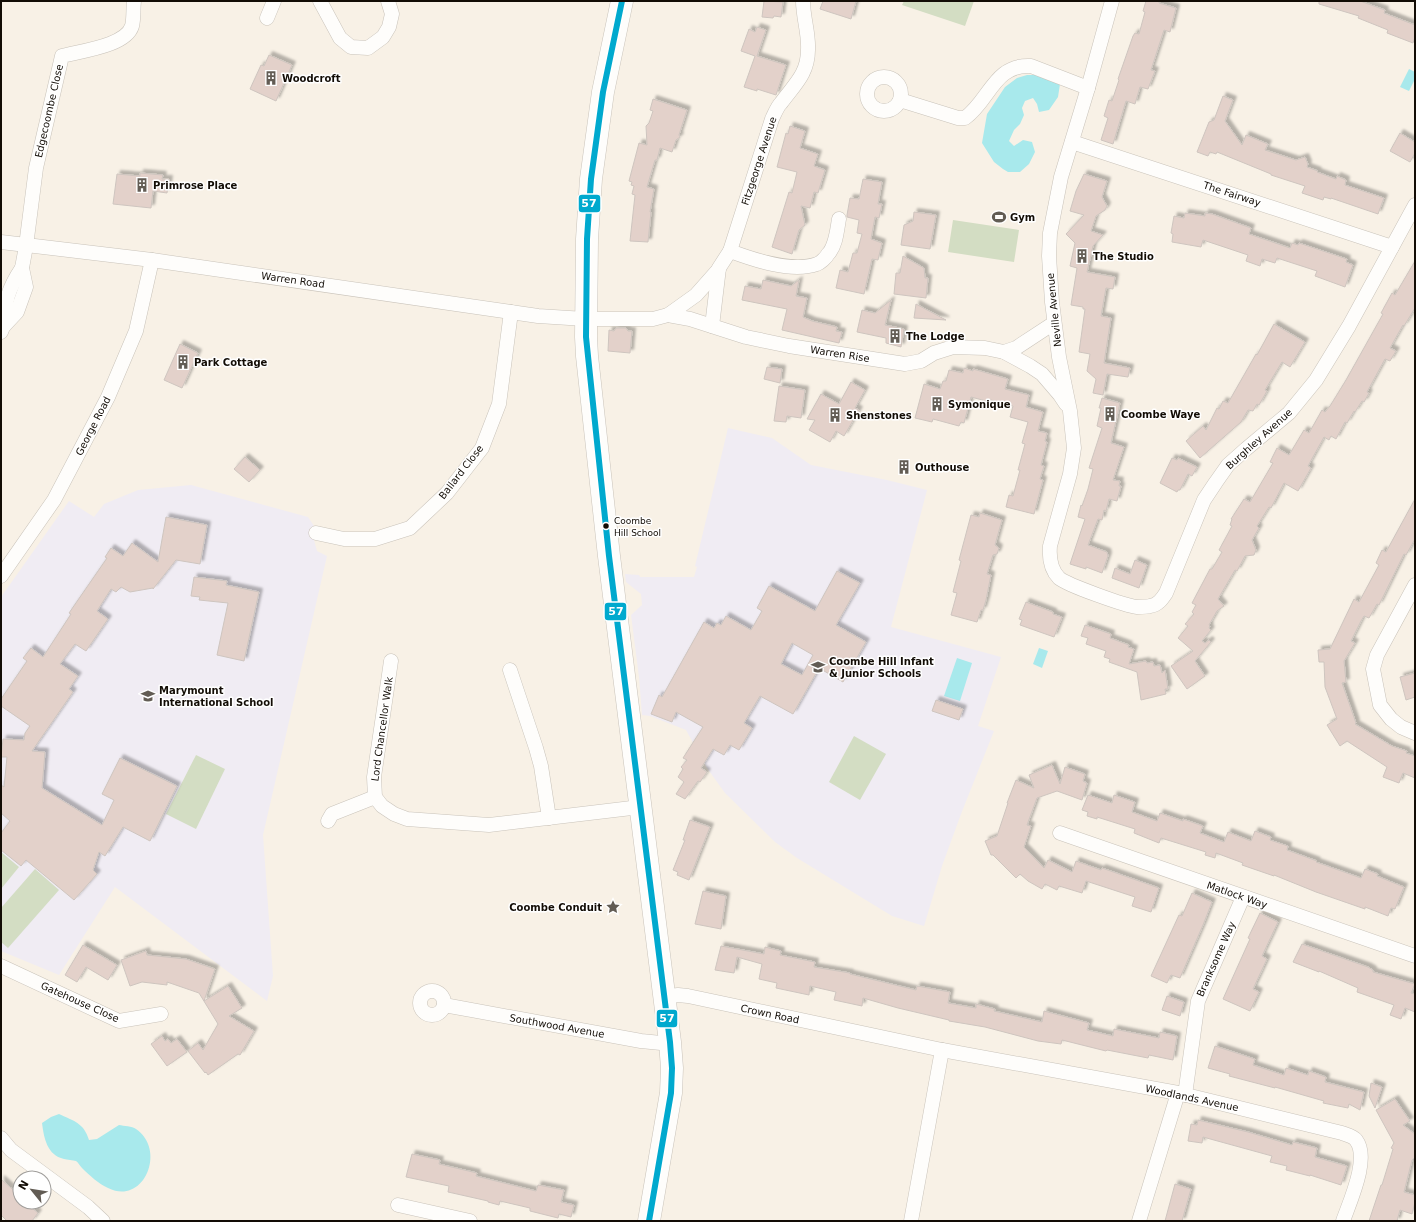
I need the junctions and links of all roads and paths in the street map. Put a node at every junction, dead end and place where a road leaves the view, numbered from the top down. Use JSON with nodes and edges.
{"nodes":[{"id":1,"x":134,"y":1,"type":"edge"},
{"id":2,"x":274,"y":1,"type":"edge"},
{"id":3,"x":320,"y":1,"type":"edge"},
{"id":4,"x":388,"y":1,"type":"edge"},
{"id":5,"x":622,"y":1,"type":"edge"},
{"id":6,"x":803,"y":1,"type":"edge"},
{"id":7,"x":1112,"y":1,"type":"edge"},
{"id":8,"x":267,"y":18,"type":"dead end"},
{"id":9,"x":1088,"y":88,"type":"junction"},
{"id":10,"x":900,"y":100,"type":"dead end"},
{"id":11,"x":1072,"y":142,"type":"junction"},
{"id":12,"x":1415,"y":205,"type":"edge"},
{"id":13,"x":839,"y":220,"type":"dead end"},
{"id":14,"x":1,"y":242,"type":"edge"},
{"id":15,"x":26,"y":246,"type":"junction"},
{"id":16,"x":1392,"y":247,"type":"junction"},
{"id":17,"x":730,"y":251,"type":"junction"},
{"id":18,"x":152,"y":260,"type":"junction"},
{"id":19,"x":719,"y":268,"type":"junction"},
{"id":20,"x":511,"y":312,"type":"junction"},
{"id":21,"x":668,"y":315,"type":"junction"},
{"id":22,"x":585,"y":319,"type":"junction"},
{"id":23,"x":1054,"y":323,"type":"junction"},
{"id":24,"x":712,"y":326,"type":"junction"},
{"id":25,"x":2,"y":329,"type":"edge"},
{"id":26,"x":1004,"y":352,"type":"junction"},
{"id":27,"x":1070,"y":411,"type":"junction"},
{"id":28,"x":316,"y":533,"type":"dead end"},
{"id":29,"x":1,"y":576,"type":"edge"},
{"id":30,"x":1415,"y":585,"type":"edge"},
{"id":31,"x":1098,"y":595,"type":"joint"},
{"id":32,"x":391,"y":661,"type":"dead end"},
{"id":33,"x":510,"y":670,"type":"dead end"},
{"id":34,"x":1415,"y":733,"type":"edge"},
{"id":35,"x":375,"y":797,"type":"junction"},
{"id":36,"x":640,"y":807,"type":"junction"},
{"id":37,"x":548,"y":818,"type":"junction"},
{"id":38,"x":328,"y":821,"type":"dead end"},
{"id":39,"x":1060,"y":833,"type":"dead end"},
{"id":40,"x":1243,"y":896,"type":"junction"},
{"id":41,"x":1415,"y":956,"type":"edge"},
{"id":42,"x":1,"y":966,"type":"edge"},
{"id":43,"x":664,"y":996,"type":"junction"},
{"id":44,"x":444,"y":1005,"type":"dead end"},
{"id":45,"x":161,"y":1014,"type":"dead end"},
{"id":46,"x":876,"y":1036,"type":"joint"},
{"id":47,"x":670,"y":1042,"type":"junction"},
{"id":48,"x":942,"y":1050,"type":"junction"},
{"id":49,"x":1181,"y":1094,"type":"junction"},
{"id":50,"x":1,"y":1138,"type":"edge"},
{"id":51,"x":398,"y":1206,"type":"dead end"},
{"id":52,"x":103,"y":1221,"type":"edge"},
{"id":53,"x":470,"y":1221,"type":"edge"},
{"id":54,"x":649,"y":1221,"type":"edge"},
{"id":55,"x":911,"y":1221,"type":"edge"},
{"id":56,"x":1139,"y":1221,"type":"edge"},
{"id":57,"x":1343,"y":1221,"type":"edge"}],
"edges":[{"from":1,"to":15,"type":"street","name":"Edgecoombe Close"},
{"from":2,"to":8,"type":"street"},
{"from":3,"to":4,"type":"street"},
{"from":5,"to":22,"type":"main road"},
{"from":6,"to":17,"type":"street","name":"Fitzgeorge Avenue"},
{"from":7,"to":9,"type":"street","name":"Neville Avenue"},
{"from":9,"to":10,"type":"street"},
{"from":9,"to":11,"type":"street","name":"Neville Avenue"},
{"from":11,"to":16,"type":"street","name":"The Fairway"},
{"from":11,"to":23,"type":"street","name":"Neville Avenue"},
{"from":12,"to":16,"type":"street","name":"Burghley Avenue"},
{"from":13,"to":17,"type":"street"},
{"from":14,"to":15,"type":"street","name":"Warren Road"},
{"from":15,"to":18,"type":"street","name":"Warren Road"},
{"from":15,"to":25,"type":"street"},
{"from":16,"to":31,"type":"street","name":"Burghley Avenue"},
{"from":17,"to":19,"type":"street","name":"Fitzgeorge Avenue"},
{"from":18,"to":20,"type":"street","name":"Warren Road"},
{"from":18,"to":29,"type":"street","name":"George Road"},
{"from":19,"to":21,"type":"street"},
{"from":19,"to":24,"type":"street","name":"Fitzgeorge Avenue"},
{"from":20,"to":22,"type":"street","name":"Warren Road"},
{"from":20,"to":28,"type":"street","name":"Ballard Close"},
{"from":21,"to":22,"type":"street","name":"Warren Rise"},
{"from":21,"to":24,"type":"street","name":"Warren Rise"},
{"from":22,"to":36,"type":"main road"},
{"from":23,"to":26,"type":"street"},
{"from":23,"to":27,"type":"street","name":"Neville Avenue"},
{"from":24,"to":26,"type":"street","name":"Warren Rise"},
{"from":26,"to":27,"type":"street","name":"Warren Rise"},
{"from":27,"to":31,"type":"street","name":"Neville Avenue"},
{"from":30,"to":34,"type":"street"},
{"from":32,"to":35,"type":"street","name":"Lord Chancellor Walk"},
{"from":33,"to":37,"type":"street"},
{"from":35,"to":37,"type":"street"},
{"from":35,"to":38,"type":"street"},
{"from":36,"to":37,"type":"street"},
{"from":36,"to":43,"type":"main road"},
{"from":39,"to":40,"type":"street","name":"Matlock Way"},
{"from":40,"to":41,"type":"street","name":"Matlock Way"},
{"from":40,"to":49,"type":"street","name":"Branksome Way"},
{"from":42,"to":45,"type":"street","name":"Gatehouse Close"},
{"from":43,"to":46,"type":"street","name":"Crown Road"},
{"from":43,"to":47,"type":"main road"},
{"from":44,"to":47,"type":"street","name":"Southwood Avenue"},
{"from":46,"to":48,"type":"street","name":"Woodlands Avenue"},
{"from":47,"to":54,"type":"main road"},
{"from":48,"to":49,"type":"street","name":"Woodlands Avenue"},
{"from":48,"to":55,"type":"street"},
{"from":49,"to":56,"type":"street","name":"Branksome Way"},
{"from":49,"to":57,"type":"street","name":"Woodlands Avenue"},
{"from":50,"to":52,"type":"street"},
{"from":51,"to":53,"type":"street"}]}
